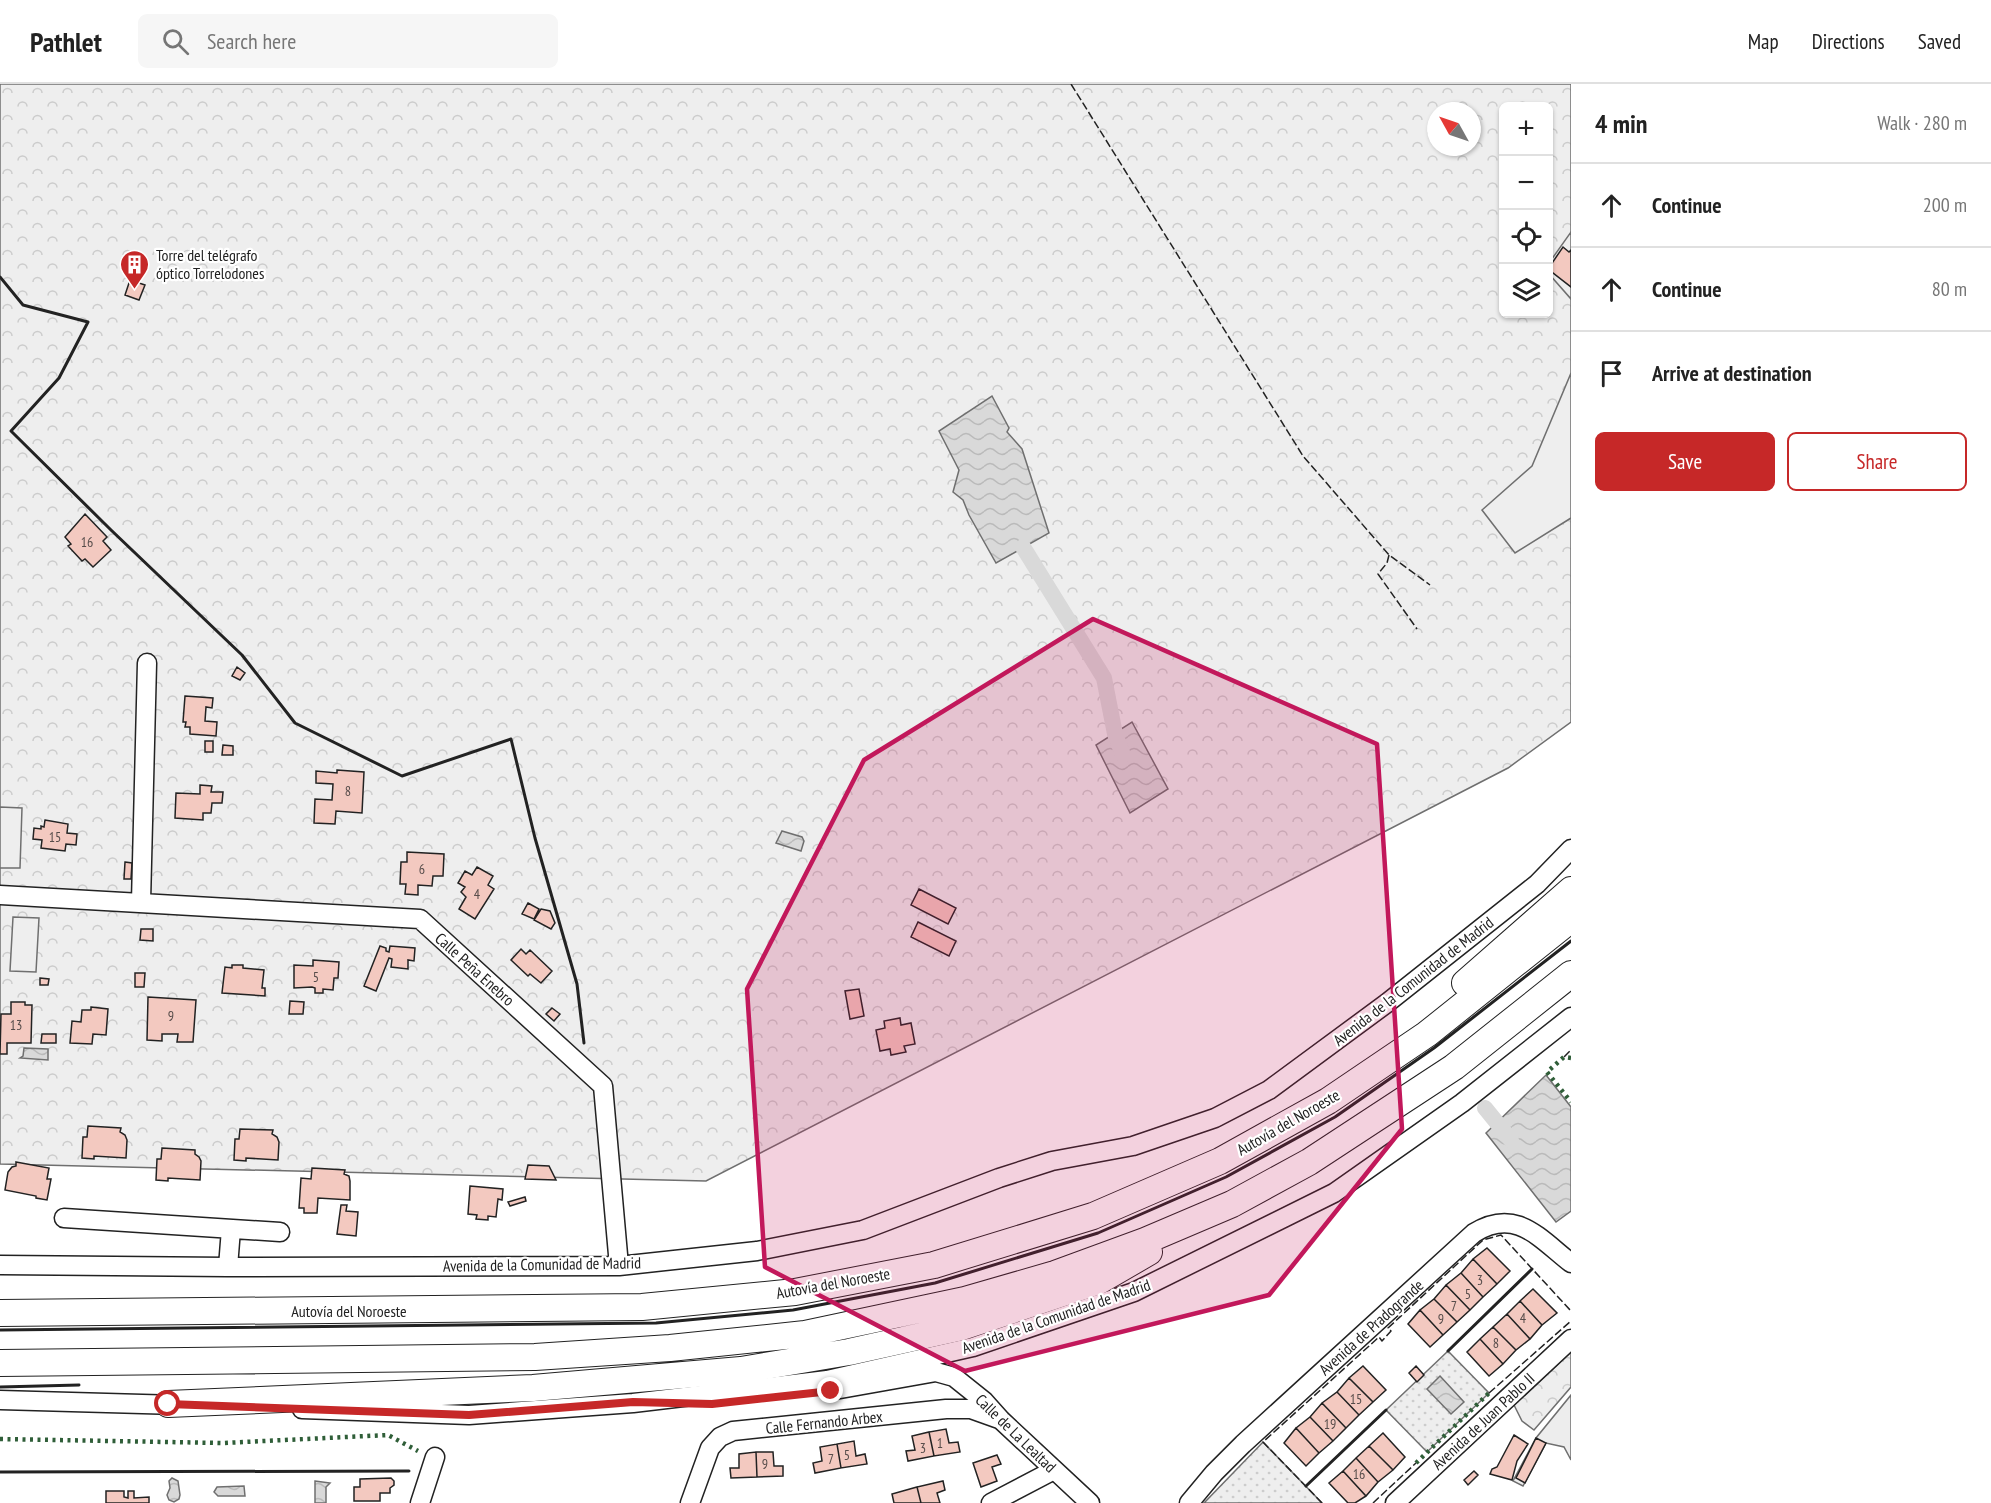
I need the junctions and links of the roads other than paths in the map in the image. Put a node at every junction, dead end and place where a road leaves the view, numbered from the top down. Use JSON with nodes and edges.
{"nodes":[{"id":1,"x":147,"y":663,"type":"dead end"},
{"id":2,"x":1571,"y":849,"type":"edge"},
{"id":3,"x":1571,"y":890,"type":"edge"},
{"id":4,"x":0,"y":895,"type":"edge"},
{"id":5,"x":141,"y":902,"type":"junction"},
{"id":6,"x":1571,"y":919,"type":"edge"},
{"id":7,"x":1571,"y":974,"type":"edge"},
{"id":8,"x":1571,"y":1017,"type":"edge"},
{"id":9,"x":1328,"y":1101,"type":"junction"},
{"id":10,"x":1232,"y":1203,"type":"junction"},
{"id":11,"x":64,"y":1218,"type":"dead end"},
{"id":12,"x":231,"y":1229,"type":"junction"},
{"id":13,"x":280,"y":1232,"type":"dead end"},
{"id":14,"x":1571,"y":1263,"type":"edge"},
{"id":15,"x":0,"y":1264,"type":"edge"},
{"id":16,"x":619,"y":1266,"type":"junction"},
{"id":17,"x":228,"y":1267,"type":"junction"},
{"id":18,"x":0,"y":1313,"type":"edge"},
{"id":19,"x":1571,"y":1339,"type":"edge"},
{"id":20,"x":0,"y":1363,"type":"edge"},
{"id":21,"x":0,"y":1400,"type":"edge"},
{"id":22,"x":633,"y":1402,"type":"junction"},
{"id":23,"x":168,"y":1404,"type":"junction"},
{"id":24,"x":1001,"y":1420,"type":"junction"},
{"id":25,"x":435,"y":1457,"type":"dead end"},
{"id":26,"x":1054,"y":1470,"type":"junction"},
{"id":27,"x":420,"y":1503,"type":"edge"},
{"id":28,"x":690,"y":1503,"type":"edge"},
{"id":29,"x":991,"y":1503,"type":"edge"},
{"id":30,"x":1090,"y":1503,"type":"edge"},
{"id":31,"x":1189,"y":1503,"type":"edge"},
{"id":32,"x":1395,"y":1503,"type":"edge"}],
"edges":[{"from":1,"to":5,"type":"street"},
{"from":2,"to":16,"type":"street","name":"Avenida de la Comunidad de Madrid"},
{"from":3,"to":9,"type":"highway"},
{"from":4,"to":5,"type":"street","name":"Calle Peña Enebro"},
{"from":5,"to":16,"type":"street","name":"Calle Peña Enebro"},
{"from":6,"to":9,"type":"highway","name":"Autovía del Noroeste"},
{"from":7,"to":10,"type":"highway"},
{"from":8,"to":22,"type":"street","name":"Avenida de la Comunidad de Madrid"},
{"from":9,"to":18,"type":"highway","name":"Autovía del Noroeste"},
{"from":10,"to":20,"type":"highway"},
{"from":10,"to":23,"type":"highway"},
{"from":11,"to":12,"type":"street"},
{"from":12,"to":13,"type":"street"},
{"from":12,"to":17,"type":"street"},
{"from":14,"to":31,"type":"street","name":"Avenida de Pradogrande"},
{"from":15,"to":17,"type":"street","name":"Avenida de la Comunidad de Madrid"},
{"from":16,"to":17,"type":"street","name":"Avenida de la Comunidad de Madrid"},
{"from":19,"to":32,"type":"street","name":"Avenida de Juan Pablo II"},
{"from":21,"to":23,"type":"street","name":"Avenida de la Comunidad de Madrid"},
{"from":22,"to":23,"type":"street","name":"Avenida de la Comunidad de Madrid"},
{"from":22,"to":24,"type":"street","name":"Calle de La Lealtad"},
{"from":24,"to":26,"type":"street","name":"Calle de La Lealtad"},
{"from":24,"to":28,"type":"street","name":"Calle Fernando Arbex"},
{"from":25,"to":27,"type":"street"},
{"from":26,"to":29,"type":"street"},
{"from":26,"to":30,"type":"street","name":"Calle de La Lealtad"}]}
